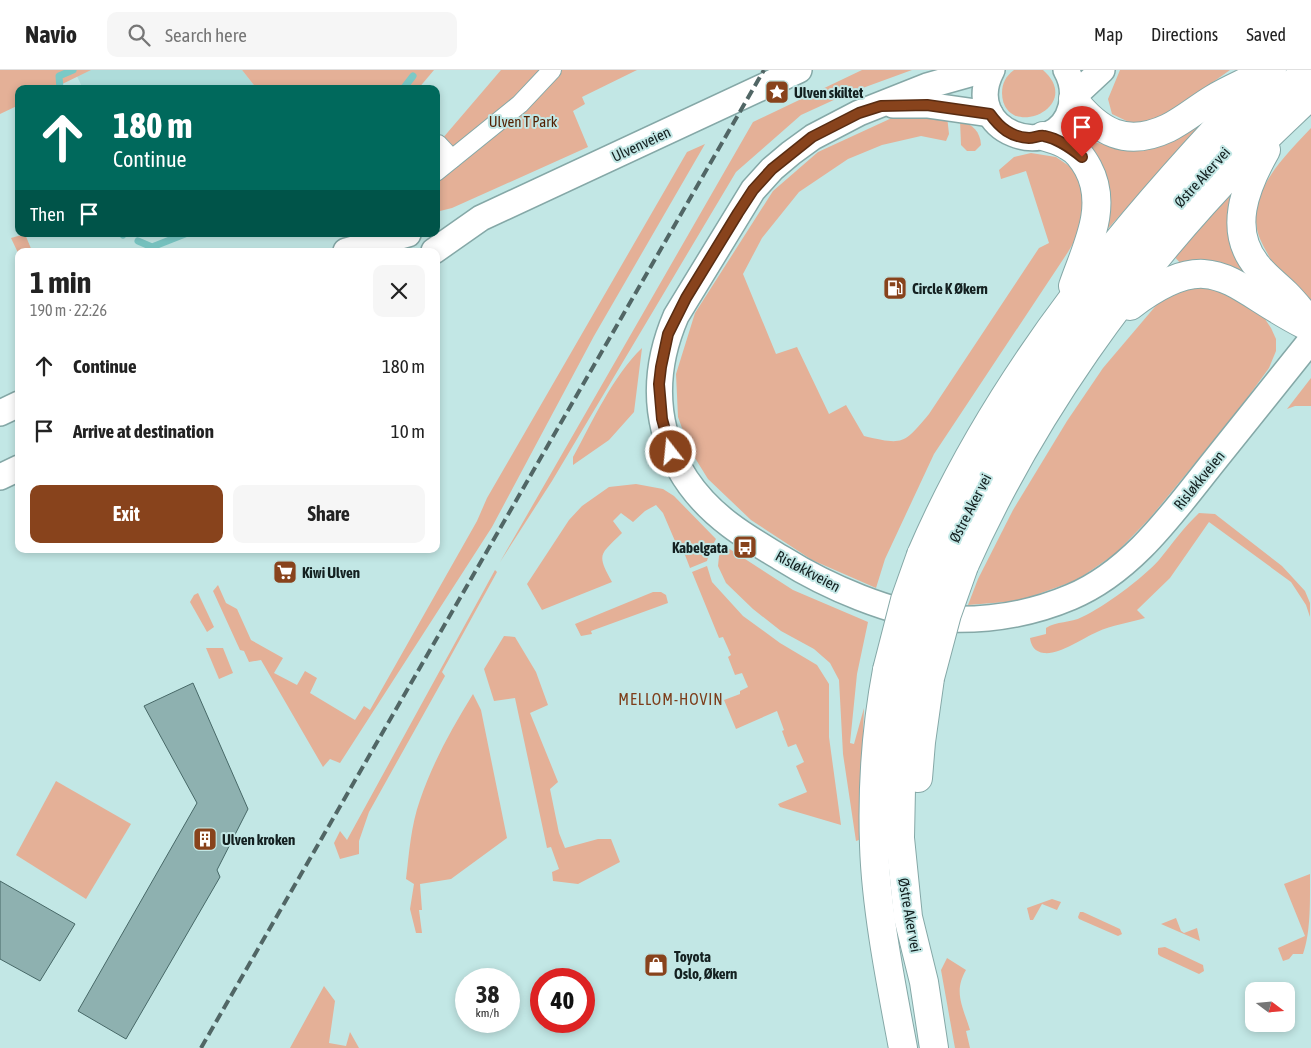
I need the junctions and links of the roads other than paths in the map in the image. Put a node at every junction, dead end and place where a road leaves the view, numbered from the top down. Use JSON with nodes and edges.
{"nodes":[{"id":1,"x":552,"y":70,"type":"edge"},
{"id":2,"x":800,"y":70,"type":"edge"},
{"id":3,"x":984,"y":70,"type":"edge"},
{"id":4,"x":992,"y":70,"type":"edge"},
{"id":5,"x":1066,"y":70,"type":"edge"},
{"id":6,"x":1102,"y":70,"type":"edge"},
{"id":7,"x":1272,"y":70,"type":"edge"},
{"id":8,"x":1307,"y":70,"type":"edge"},
{"id":9,"x":1311,"y":95,"type":"edge"},
{"id":10,"x":1073,"y":98,"type":"junction"},
{"id":11,"x":881,"y":106,"type":"junction"},
{"id":12,"x":990,"y":114,"type":"junction"},
{"id":13,"x":1287,"y":117,"type":"junction"},
{"id":14,"x":1043,"y":136,"type":"junction"},
{"id":15,"x":440,"y":146,"type":"edge"},
{"id":16,"x":452,"y":159,"type":"junction"},
{"id":17,"x":440,"y":169,"type":"edge"},
{"id":18,"x":481,"y":218,"type":"junction"},
{"id":19,"x":440,"y":227,"type":"edge"},
{"id":20,"x":397,"y":237,"type":"edge"},
{"id":21,"x":357,"y":248,"type":"edge"},
{"id":22,"x":438,"y":248,"type":"edge"},
{"id":23,"x":1062,"y":314,"type":"junction"},
{"id":24,"x":1107,"y":323,"type":"junction"},
{"id":25,"x":1311,"y":323,"type":"edge"},
{"id":26,"x":1311,"y":328,"type":"edge"},
{"id":27,"x":1311,"y":340,"type":"edge"},
{"id":28,"x":15,"y":406,"type":"edge"},
{"id":29,"x":0,"y":413,"type":"edge"},
{"id":30,"x":15,"y":470,"type":"edge"},
{"id":31,"x":0,"y":477,"type":"edge"},
{"id":32,"x":943,"y":561,"type":"junction"},
{"id":33,"x":910,"y":674,"type":"junction"},
{"id":34,"x":903,"y":1048,"type":"edge"},
{"id":35,"x":934,"y":1048,"type":"edge"}],
"edges":[{"from":1,"to":16,"type":"street"},
{"from":2,"to":18,"type":"street","name":"Ulvenveien"},
{"from":3,"to":11,"type":"street","name":"Risløkkveien"},
{"from":4,"to":12,"type":"street"},
{"from":5,"to":10,"type":"street"},
{"from":6,"to":10,"type":"street"},
{"from":7,"to":10,"type":"highway"},
{"from":7,"to":23,"type":"highway","name":"Østre Aker vei"},
{"from":8,"to":32,"type":"highway","name":"Østre Aker vei"},
{"from":9,"to":13,"type":"highway"},
{"from":10,"to":14,"type":"street"},
{"from":11,"to":12,"type":"street","name":"Risløkkveien"},
{"from":11,"to":27,"type":"street","name":"Risløkkveien"},
{"from":12,"to":14,"type":"street"},
{"from":13,"to":24,"type":"highway"},
{"from":13,"to":25,"type":"highway"},
{"from":14,"to":23,"type":"highway"},
{"from":15,"to":16,"type":"street"},
{"from":16,"to":17,"type":"street"},
{"from":18,"to":19,"type":"street","name":"Ulvenveien"},
{"from":18,"to":22,"type":"street","name":"Ulvenveien"},
{"from":20,"to":21,"type":"street"},
{"from":23,"to":32,"type":"highway","name":"Østre Aker vei"},
{"from":24,"to":26,"type":"highway"},
{"from":24,"to":32,"type":"highway"},
{"from":28,"to":29,"type":"street"},
{"from":30,"to":31,"type":"street"},
{"from":32,"to":33,"type":"highway","bridge":true},
{"from":32,"to":33,"type":"highway","name":"Østre Aker vei","bridge":true},
{"from":33,"to":34,"type":"highway","name":"Østre Aker vei"},
{"from":33,"to":35,"type":"highway","name":"Østre Aker vei"}]}
